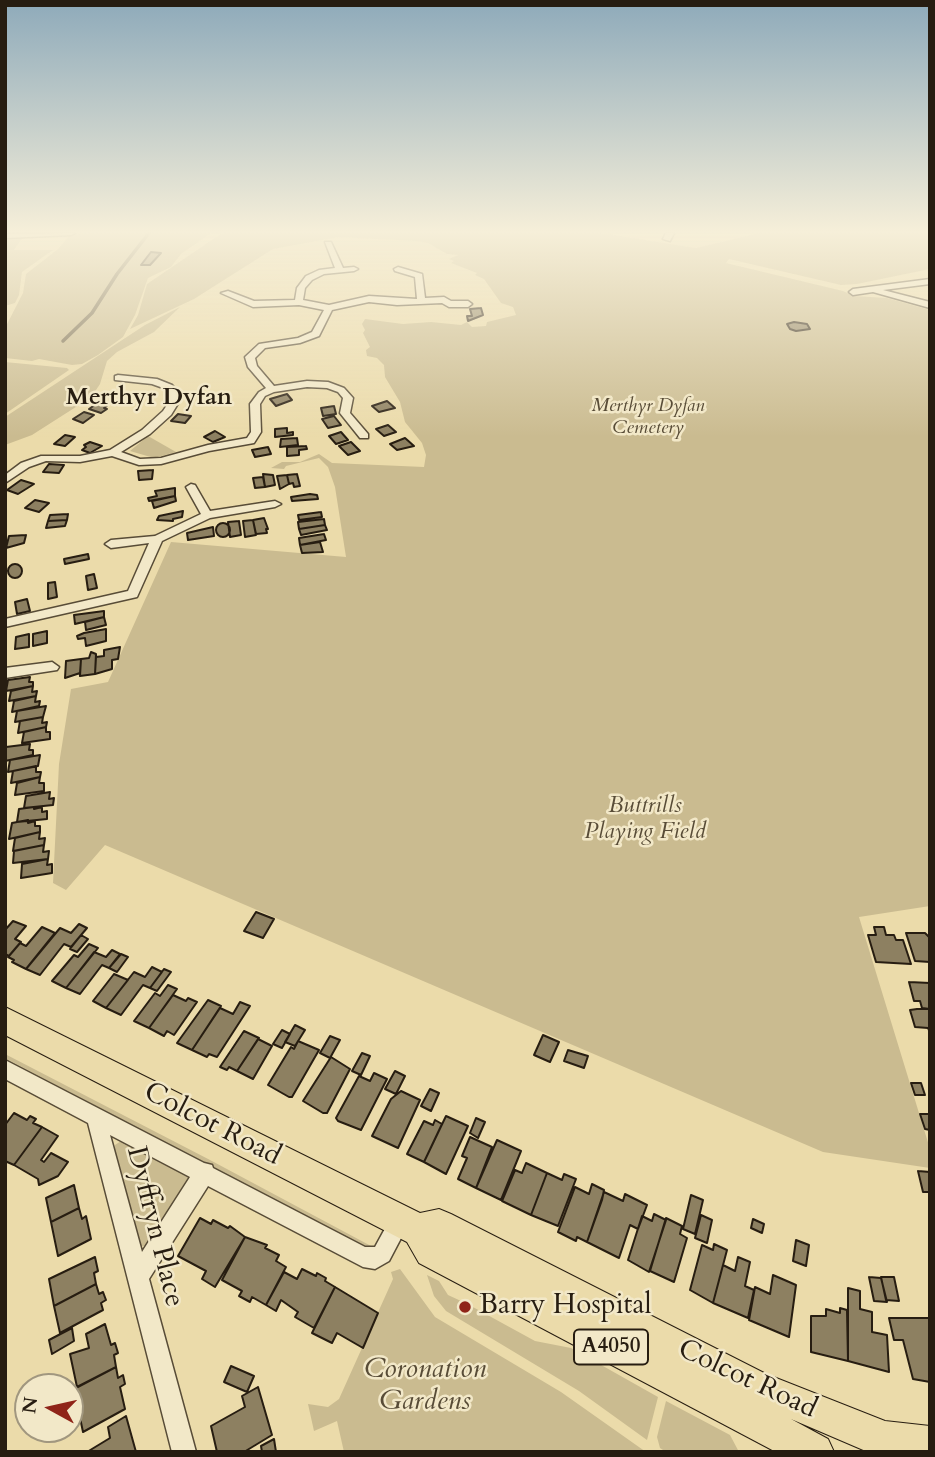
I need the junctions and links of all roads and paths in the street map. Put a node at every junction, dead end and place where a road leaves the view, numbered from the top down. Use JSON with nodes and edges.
{"nodes":[{"id":1,"x":245,"y":301,"type":"edge"},
{"id":2,"x":353,"y":301,"type":"edge"},
{"id":3,"x":385,"y":301,"type":"edge"},
{"id":4,"x":405,"y":301,"type":"edge"},
{"id":5,"x":445,"y":301,"type":"edge"},
{"id":6,"x":299,"y":302,"type":"joint"},
{"id":7,"x":468,"y":304,"type":"dead end"},
{"id":8,"x":329,"y":308,"type":"junction"},
{"id":9,"x":118,"y":379,"type":"dead end"},
{"id":10,"x":272,"y":389,"type":"junction"},
{"id":11,"x":364,"y":436,"type":"dead end"},
{"id":12,"x":113,"y":453,"type":"junction"},
{"id":13,"x":5,"y":480,"type":"edge"},
{"id":14,"x":191,"y":487,"type":"dead end"},
{"id":15,"x":275,"y":504,"type":"dead end"},
{"id":16,"x":207,"y":515,"type":"junction"},
{"id":17,"x":157,"y":539,"type":"junction"},
{"id":18,"x":111,"y":544,"type":"dead end"},
{"id":19,"x":5,"y":624,"type":"edge"},
{"id":20,"x":52,"y":667,"type":"dead end"},
{"id":21,"x":5,"y":673,"type":"edge"},
{"id":22,"x":5,"y":1020,"type":"edge"},
{"id":23,"x":5,"y":1069,"type":"edge"},
{"id":24,"x":96,"y":1115,"type":"junction"},
{"id":25,"x":205,"y":1172,"type":"junction"},
{"id":26,"x":409,"y":1226,"type":"junction"},
{"id":27,"x":138,"y":1278,"type":"junction"},
{"id":28,"x":930,"y":1445,"type":"edge"},
{"id":29,"x":184,"y":1452,"type":"edge"},
{"id":30,"x":815,"y":1452,"type":"edge"}],
"edges":[{"from":1,"to":6,"type":"street"},
{"from":2,"to":8,"type":"street"},
{"from":3,"to":4,"type":"street"},
{"from":5,"to":7,"type":"street"},
{"from":6,"to":8,"type":"street"},
{"from":8,"to":10,"type":"street"},
{"from":9,"to":12,"type":"street"},
{"from":10,"to":11,"type":"street"},
{"from":10,"to":12,"type":"street"},
{"from":12,"to":13,"type":"street"},
{"from":14,"to":16,"type":"street"},
{"from":15,"to":16,"type":"street"},
{"from":16,"to":17,"type":"street"},
{"from":17,"to":18,"type":"street"},
{"from":17,"to":19,"type":"street"},
{"from":20,"to":21,"type":"street"},
{"from":22,"to":26,"type":"main road","name":"Colcot Road","number":"A4050"},
{"from":23,"to":24,"type":"street"},
{"from":24,"to":25,"type":"street"},
{"from":24,"to":27,"type":"street","name":"Dyffryn Place"},
{"from":25,"to":26,"type":"street"},
{"from":25,"to":27,"type":"street"},
{"from":26,"to":28,"type":"main road","name":"Colcot Road","number":"A4050"},
{"from":26,"to":30,"type":"main road","name":"Colcot Road","number":"A4050"},
{"from":27,"to":29,"type":"street","name":"Dyffryn Place"}]}
